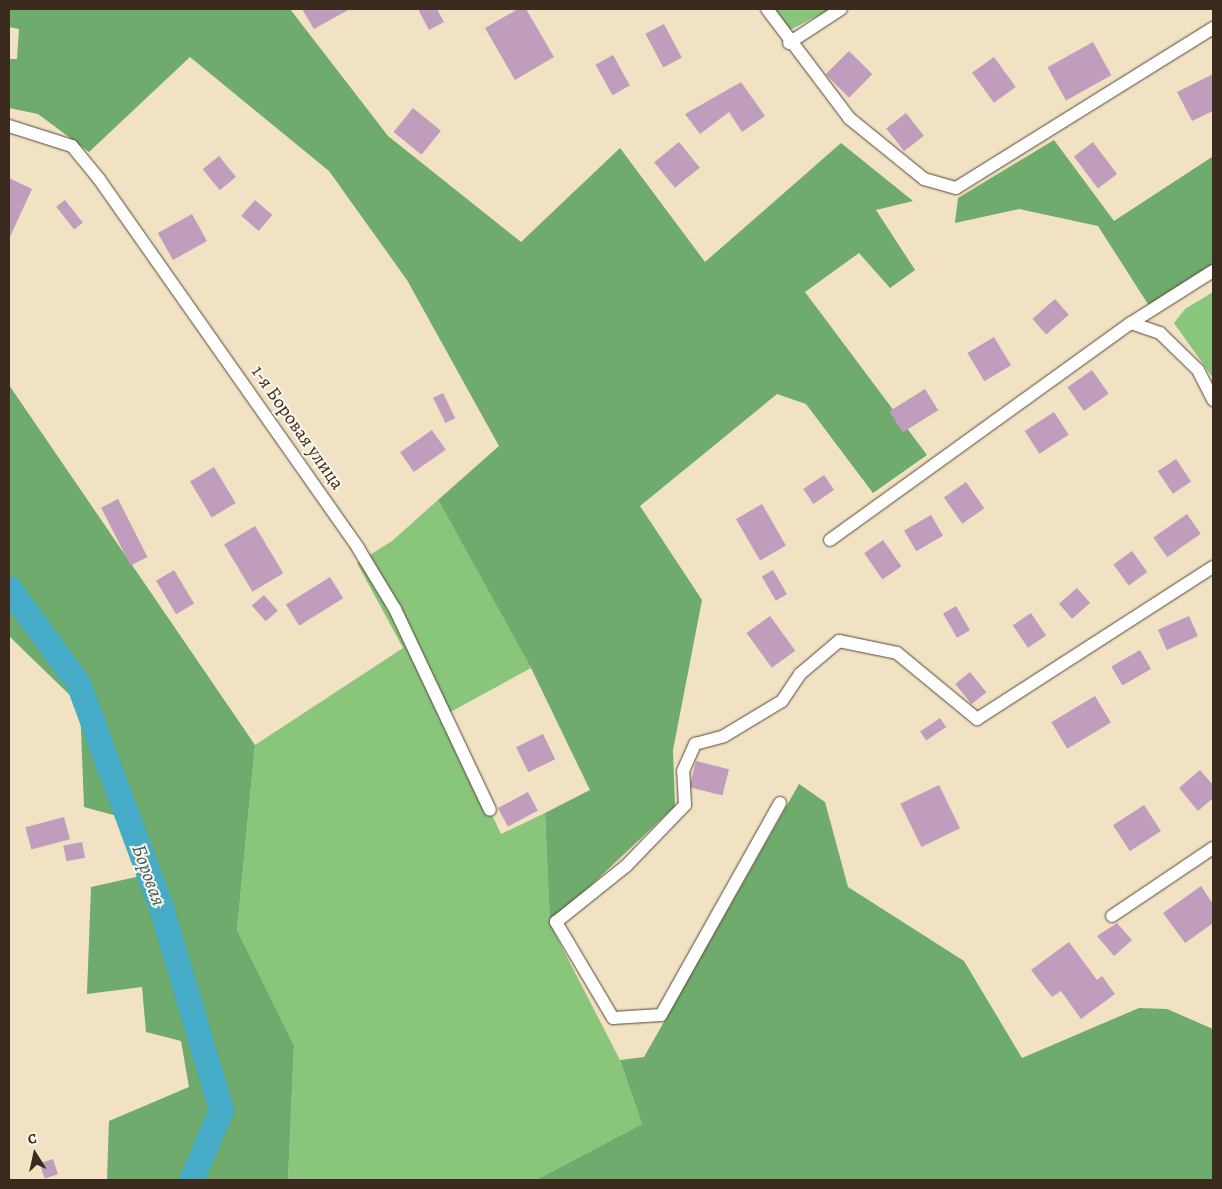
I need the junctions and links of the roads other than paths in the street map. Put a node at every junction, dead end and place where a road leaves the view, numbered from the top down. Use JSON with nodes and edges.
{"nodes":[{"id":1,"x":767,"y":9,"type":"edge"},
{"id":2,"x":841,"y":9,"type":"edge"},
{"id":3,"x":1213,"y":28,"type":"edge"},
{"id":4,"x":789,"y":42,"type":"junction"},
{"id":5,"x":9,"y":126,"type":"edge"},
{"id":6,"x":1213,"y":271,"type":"edge"},
{"id":7,"x":1131,"y":323,"type":"junction"},
{"id":8,"x":1213,"y":400,"type":"edge"},
{"id":9,"x":830,"y":540,"type":"dead end"},
{"id":10,"x":1213,"y":567,"type":"edge"},
{"id":11,"x":780,"y":803,"type":"dead end"},
{"id":12,"x":490,"y":810,"type":"dead end"},
{"id":13,"x":1213,"y":848,"type":"edge"},
{"id":14,"x":1112,"y":916,"type":"dead end"}],
"edges":[{"from":1,"to":4,"type":"street"},
{"from":2,"to":4,"type":"street"},
{"from":3,"to":4,"type":"street"},
{"from":5,"to":12,"type":"street","name":"1-я Боровая улица"},
{"from":6,"to":7,"type":"street"},
{"from":7,"to":8,"type":"street"},
{"from":7,"to":9,"type":"street"},
{"from":10,"to":11,"type":"street"},
{"from":13,"to":14,"type":"street"}]}
